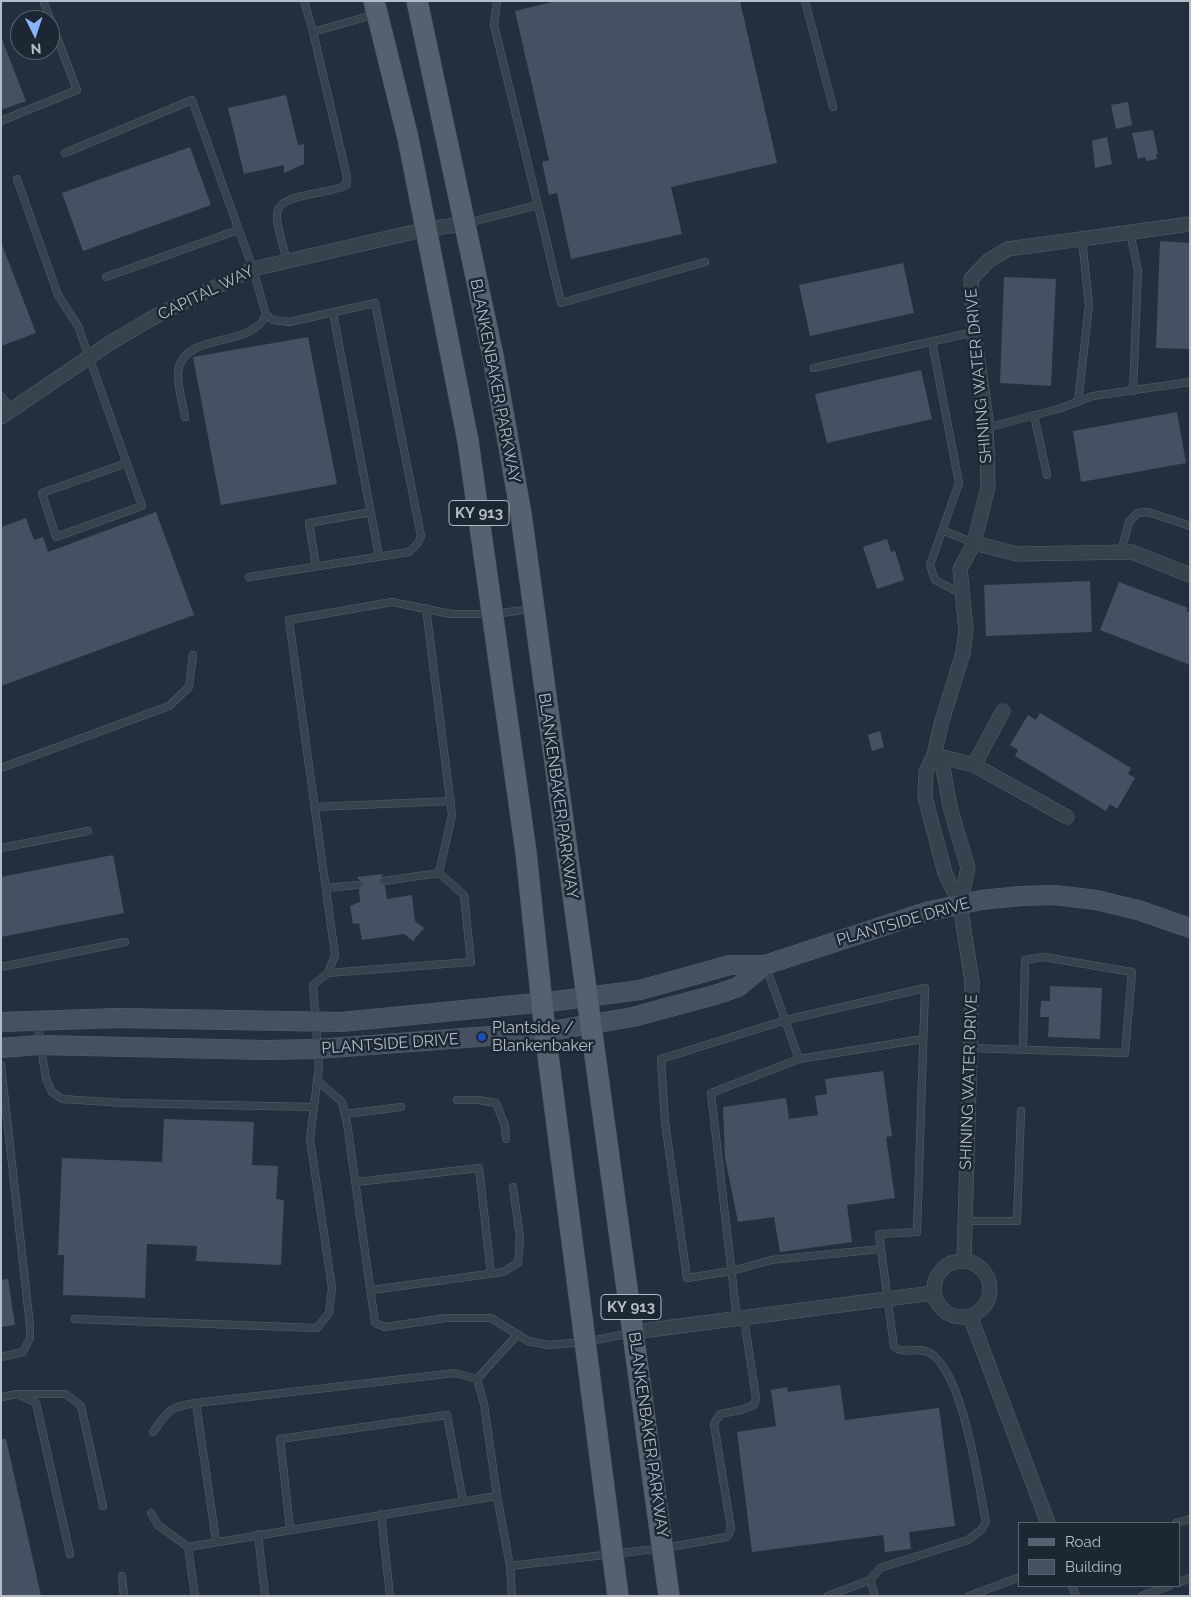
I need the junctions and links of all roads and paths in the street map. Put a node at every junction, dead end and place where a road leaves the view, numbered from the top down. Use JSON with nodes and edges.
{"nodes":[{"id":1,"x":304,"y":1,"type":"edge"},
{"id":2,"x":417,"y":1,"type":"edge"},
{"id":3,"x":497,"y":1,"type":"edge"},
{"id":4,"x":805,"y":1,"type":"edge"},
{"id":5,"x":44,"y":3,"type":"dead end"},
{"id":6,"x":375,"y":8,"type":"edge"},
{"id":7,"x":313,"y":32,"type":"junction"},
{"id":8,"x":833,"y":107,"type":"dead end"},
{"id":9,"x":1,"y":121,"type":"edge"},
{"id":10,"x":65,"y":153,"type":"dead end"},
{"id":11,"x":16,"y":179,"type":"dead end"},
{"id":12,"x":538,"y":205,"type":"junction"},
{"id":13,"x":464,"y":224,"type":"junction"},
{"id":14,"x":1190,"y":224,"type":"edge"},
{"id":15,"x":427,"y":229,"type":"junction"},
{"id":16,"x":238,"y":230,"type":"junction"},
{"id":17,"x":1130,"y":232,"type":"junction"},
{"id":18,"x":1082,"y":239,"type":"junction"},
{"id":19,"x":287,"y":261,"type":"junction"},
{"id":20,"x":705,"y":262,"type":"dead end"},
{"id":21,"x":253,"y":269,"type":"junction"},
{"id":22,"x":106,"y":277,"type":"dead end"},
{"id":23,"x":333,"y":313,"type":"junction"},
{"id":24,"x":266,"y":315,"type":"junction"},
{"id":25,"x":974,"y":332,"type":"junction"},
{"id":26,"x":932,"y":342,"type":"junction"},
{"id":27,"x":90,"y":357,"type":"junction"},
{"id":28,"x":814,"y":368,"type":"dead end"},
{"id":29,"x":1190,"y":382,"type":"edge"},
{"id":30,"x":1133,"y":391,"type":"junction"},
{"id":31,"x":1,"y":396,"type":"edge"},
{"id":32,"x":1078,"y":402,"type":"junction"},
{"id":33,"x":7,"y":413,"type":"edge"},
{"id":34,"x":1034,"y":415,"type":"junction"},
{"id":35,"x":185,"y":417,"type":"dead end"},
{"id":36,"x":986,"y":428,"type":"junction"},
{"id":37,"x":127,"y":463,"type":"junction"},
{"id":38,"x":1047,"y":475,"type":"dead end"},
{"id":39,"x":371,"y":512,"type":"junction"},
{"id":40,"x":1190,"y":526,"type":"edge"},
{"id":41,"x":942,"y":530,"type":"junction"},
{"id":42,"x":974,"y":543,"type":"junction"},
{"id":43,"x":1121,"y":552,"type":"junction"},
{"id":44,"x":379,"y":556,"type":"junction"},
{"id":45,"x":316,"y":566,"type":"junction"},
{"id":46,"x":1190,"y":575,"type":"edge"},
{"id":47,"x":249,"y":577,"type":"dead end"},
{"id":48,"x":963,"y":594,"type":"junction"},
{"id":49,"x":426,"y":608,"type":"junction"},
{"id":50,"x":532,"y":609,"type":"junction"},
{"id":51,"x":494,"y":614,"type":"junction"},
{"id":52,"x":193,"y":655,"type":"dead end"},
{"id":53,"x":1003,"y":711,"type":"dead end"},
{"id":54,"x":934,"y":755,"type":"junction"},
{"id":55,"x":974,"y":765,"type":"junction"},
{"id":56,"x":1,"y":768,"type":"edge"},
{"id":57,"x":450,"y":801,"type":"junction"},
{"id":58,"x":315,"y":807,"type":"junction"},
{"id":59,"x":1067,"y":816,"type":"dead end"},
{"id":60,"x":88,"y":831,"type":"dead end"},
{"id":61,"x":1,"y":848,"type":"edge"},
{"id":62,"x":440,"y":873,"type":"junction"},
{"id":63,"x":384,"y":881,"type":"dead end"},
{"id":64,"x":358,"y":884,"type":"dead end"},
{"id":65,"x":326,"y":888,"type":"junction"},
{"id":66,"x":960,"y":904,"type":"junction"},
{"id":67,"x":1190,"y":928,"type":"edge"},
{"id":68,"x":124,"y":942,"type":"dead end"},
{"id":69,"x":765,"y":965,"type":"junction"},
{"id":70,"x":1,"y":967,"type":"edge"},
{"id":71,"x":328,"y":973,"type":"junction"},
{"id":72,"x":587,"y":996,"type":"junction"},
{"id":73,"x":542,"y":1002,"type":"junction"},
{"id":74,"x":37,"y":1020,"type":"junction"},
{"id":75,"x":175,"y":1020,"type":"junction"},
{"id":76,"x":786,"y":1020,"type":"junction"},
{"id":77,"x":1,"y":1022,"type":"edge"},
{"id":78,"x":315,"y":1022,"type":"junction"},
{"id":79,"x":591,"y":1025,"type":"junction"},
{"id":80,"x":545,"y":1032,"type":"junction"},
{"id":81,"x":923,"y":1039,"type":"junction"},
{"id":82,"x":39,"y":1046,"type":"junction"},
{"id":83,"x":1,"y":1048,"type":"edge"},
{"id":84,"x":174,"y":1048,"type":"junction"},
{"id":85,"x":970,"y":1048,"type":"junction"},
{"id":86,"x":317,"y":1049,"type":"junction"},
{"id":87,"x":1024,"y":1049,"type":"junction"},
{"id":88,"x":799,"y":1059,"type":"junction"},
{"id":89,"x":1,"y":1065,"type":"edge"},
{"id":90,"x":317,"y":1080,"type":"junction"},
{"id":91,"x":457,"y":1100,"type":"dead end"},
{"id":92,"x":401,"y":1106,"type":"dead end"},
{"id":93,"x":314,"y":1107,"type":"junction"},
{"id":94,"x":4,"y":1109,"type":"edge"},
{"id":95,"x":1021,"y":1111,"type":"dead end"},
{"id":96,"x":345,"y":1114,"type":"junction"},
{"id":97,"x":506,"y":1139,"type":"dead end"},
{"id":98,"x":356,"y":1182,"type":"junction"},
{"id":99,"x":513,"y":1187,"type":"dead end"},
{"id":100,"x":965,"y":1220,"type":"junction"},
{"id":101,"x":881,"y":1248,"type":"junction"},
{"id":102,"x":964,"y":1261,"type":"junction"},
{"id":103,"x":732,"y":1271,"type":"junction"},
{"id":104,"x":491,"y":1274,"type":"junction"},
{"id":105,"x":372,"y":1290,"type":"junction"},
{"id":106,"x":933,"y":1293,"type":"junction"},
{"id":107,"x":887,"y":1299,"type":"junction"},
{"id":108,"x":970,"y":1316,"type":"junction"},
{"id":109,"x":741,"y":1318,"type":"junction"},
{"id":110,"x":76,"y":1319,"type":"dead end"},
{"id":111,"x":634,"y":1332,"type":"junction"},
{"id":112,"x":518,"y":1334,"type":"junction"},
{"id":113,"x":585,"y":1342,"type":"junction"},
{"id":114,"x":1,"y":1357,"type":"edge"},
{"id":115,"x":477,"y":1379,"type":"junction"},
{"id":116,"x":17,"y":1394,"type":"junction"},
{"id":117,"x":1,"y":1397,"type":"edge"},
{"id":118,"x":196,"y":1403,"type":"junction"},
{"id":119,"x":153,"y":1432,"type":"dead end"},
{"id":120,"x":497,"y":1496,"type":"junction"},
{"id":121,"x":463,"y":1501,"type":"junction"},
{"id":122,"x":103,"y":1506,"type":"dead end"},
{"id":123,"x":151,"y":1513,"type":"dead end"},
{"id":124,"x":381,"y":1514,"type":"junction"},
{"id":125,"x":1048,"y":1522,"type":"edge"},
{"id":126,"x":290,"y":1528,"type":"junction"},
{"id":127,"x":258,"y":1534,"type":"junction"},
{"id":128,"x":216,"y":1541,"type":"junction"},
{"id":129,"x":188,"y":1547,"type":"junction"},
{"id":130,"x":664,"y":1548,"type":"junction"},
{"id":131,"x":70,"y":1554,"type":"dead end"},
{"id":132,"x":612,"y":1554,"type":"junction"},
{"id":133,"x":510,"y":1566,"type":"junction"},
{"id":134,"x":122,"y":1576,"type":"dead end"},
{"id":135,"x":1018,"y":1578,"type":"edge"},
{"id":136,"x":870,"y":1580,"type":"junction"},
{"id":137,"x":1166,"y":1587,"type":"edge"},
{"id":138,"x":124,"y":1596,"type":"edge"},
{"id":139,"x":195,"y":1596,"type":"edge"},
{"id":140,"x":265,"y":1596,"type":"edge"},
{"id":141,"x":390,"y":1596,"type":"edge"},
{"id":142,"x":512,"y":1596,"type":"edge"},
{"id":143,"x":618,"y":1596,"type":"edge"},
{"id":144,"x":669,"y":1596,"type":"edge"},
{"id":145,"x":828,"y":1596,"type":"edge"},
{"id":146,"x":875,"y":1596,"type":"edge"},
{"id":147,"x":969,"y":1596,"type":"edge"},
{"id":148,"x":1142,"y":1596,"type":"edge"}],
"edges":[{"from":1,"to":7,"type":"lane"},
{"from":2,"to":13,"type":"main road","name":"BLANKENBAKER PARKWAY","number":"KY 913"},
{"from":3,"to":12,"type":"lane"},
{"from":4,"to":8,"type":"lane"},
{"from":5,"to":9,"type":"lane"},
{"from":6,"to":7,"type":"lane"},
{"from":6,"to":15,"type":"main road","number":"KY 913"},
{"from":7,"to":19,"type":"lane"},
{"from":10,"to":16,"type":"lane"},
{"from":11,"to":27,"type":"lane"},
{"from":12,"to":13,"type":"lane"},
{"from":12,"to":20,"type":"lane"},
{"from":13,"to":15,"type":"street","name":"CAPITAL WAY"},
{"from":13,"to":50,"type":"main road","name":"BLANKENBAKER PARKWAY","number":"KY 913"},
{"from":14,"to":17,"type":"street","name":"SHINING WATER DRIVE"},
{"from":15,"to":19,"type":"street","name":"CAPITAL WAY"},
{"from":15,"to":51,"type":"main road","number":"KY 913"},
{"from":16,"to":21,"type":"lane"},
{"from":16,"to":22,"type":"lane"},
{"from":17,"to":18,"type":"street","name":"SHINING WATER DRIVE"},
{"from":17,"to":30,"type":"lane"},
{"from":18,"to":25,"type":"street","name":"SHINING WATER DRIVE"},
{"from":18,"to":32,"type":"lane"},
{"from":19,"to":21,"type":"street","name":"CAPITAL WAY"},
{"from":21,"to":24,"type":"lane"},
{"from":21,"to":27,"type":"street","name":"CAPITAL WAY"},
{"from":23,"to":24,"type":"lane"},
{"from":23,"to":39,"type":"lane"},
{"from":23,"to":44,"type":"lane"},
{"from":24,"to":35,"type":"lane"},
{"from":25,"to":26,"type":"lane"},
{"from":25,"to":36,"type":"street","name":"SHINING WATER DRIVE"},
{"from":26,"to":28,"type":"lane"},
{"from":26,"to":41,"type":"lane"},
{"from":27,"to":33,"type":"street","name":"CAPITAL WAY"},
{"from":27,"to":37,"type":"lane"},
{"from":29,"to":30,"type":"lane"},
{"from":30,"to":32,"type":"lane"},
{"from":31,"to":33,"type":"lane"},
{"from":32,"to":34,"type":"lane"},
{"from":34,"to":36,"type":"lane"},
{"from":34,"to":38,"type":"lane"},
{"from":36,"to":42,"type":"street","name":"SHINING WATER DRIVE"},
{"from":37,"to":37,"type":"lane"},
{"from":39,"to":44,"type":"lane"},
{"from":39,"to":45,"type":"lane"},
{"from":40,"to":43,"type":"lane"},
{"from":41,"to":42,"type":"lane"},
{"from":41,"to":48,"type":"lane"},
{"from":42,"to":43,"type":"street"},
{"from":42,"to":48,"type":"street","name":"SHINING WATER DRIVE"},
{"from":43,"to":46,"type":"street"},
{"from":44,"to":45,"type":"lane"},
{"from":45,"to":47,"type":"lane"},
{"from":48,"to":54,"type":"street","name":"SHINING WATER DRIVE"},
{"from":49,"to":51,"type":"lane"},
{"from":49,"to":57,"type":"lane"},
{"from":49,"to":58,"type":"lane"},
{"from":50,"to":51,"type":"lane"},
{"from":50,"to":72,"type":"main road","name":"BLANKENBAKER PARKWAY","number":"KY 913"},
{"from":51,"to":73,"type":"main road","number":"KY 913"},
{"from":52,"to":56,"type":"lane"},
{"from":53,"to":55,"type":"street"},
{"from":54,"to":55,"type":"street"},
{"from":54,"to":66,"type":"street","name":"SHINING WATER DRIVE"},
{"from":54,"to":66,"type":"street","name":"SHINING WATER DRIVE"},
{"from":55,"to":59,"type":"street"},
{"from":57,"to":58,"type":"lane"},
{"from":57,"to":62,"type":"lane"},
{"from":58,"to":65,"type":"lane"},
{"from":60,"to":61,"type":"lane"},
{"from":62,"to":63,"type":"lane"},
{"from":62,"to":71,"type":"lane"},
{"from":64,"to":65,"type":"lane"},
{"from":65,"to":71,"type":"lane"},
{"from":66,"to":67,"type":"street","name":"PLANTSIDE DRIVE"},
{"from":66,"to":69,"type":"street","name":"PLANTSIDE DRIVE"},
{"from":66,"to":85,"type":"street","name":"SHINING WATER DRIVE"},
{"from":68,"to":70,"type":"lane"},
{"from":69,"to":72,"type":"street","name":"PLANTSIDE DRIVE"},
{"from":69,"to":76,"type":"lane"},
{"from":69,"to":79,"type":"street","name":"PLANTSIDE DRIVE"},
{"from":71,"to":78,"type":"lane"},
{"from":72,"to":73,"type":"street","name":"PLANTSIDE DRIVE"},
{"from":72,"to":79,"type":"main road","name":"BLANKENBAKER PARKWAY","number":"KY 913"},
{"from":73,"to":78,"type":"street","name":"PLANTSIDE DRIVE"},
{"from":73,"to":80,"type":"main road","number":"KY 913"},
{"from":74,"to":75,"type":"street","name":"PLANTSIDE DRIVE"},
{"from":74,"to":77,"type":"street","name":"PLANTSIDE DRIVE"},
{"from":74,"to":82,"type":"lane"},
{"from":75,"to":78,"type":"street","name":"PLANTSIDE DRIVE"},
{"from":75,"to":84,"type":"street"},
{"from":76,"to":81,"type":"lane"},
{"from":76,"to":88,"type":"lane"},
{"from":76,"to":103,"type":"lane"},
{"from":78,"to":86,"type":"lane"},
{"from":79,"to":80,"type":"street","name":"PLANTSIDE DRIVE"},
{"from":79,"to":111,"type":"main road","name":"BLANKENBAKER PARKWAY","number":"KY 913"},
{"from":80,"to":86,"type":"street","name":"PLANTSIDE DRIVE"},
{"from":80,"to":113,"type":"main road","number":"KY 913"},
{"from":81,"to":88,"type":"lane"},
{"from":81,"to":101,"type":"lane"},
{"from":82,"to":83,"type":"street","name":"PLANTSIDE DRIVE"},
{"from":82,"to":84,"type":"street","name":"PLANTSIDE DRIVE"},
{"from":82,"to":93,"type":"lane"},
{"from":84,"to":86,"type":"street","name":"PLANTSIDE DRIVE"},
{"from":85,"to":87,"type":"lane"},
{"from":85,"to":100,"type":"street","name":"SHINING WATER DRIVE"},
{"from":86,"to":90,"type":"lane"},
{"from":87,"to":87,"type":"lane"},
{"from":88,"to":103,"type":"lane"},
{"from":89,"to":94,"type":"lane"},
{"from":90,"to":93,"type":"lane"},
{"from":90,"to":96,"type":"lane"},
{"from":91,"to":97,"type":"lane"},
{"from":92,"to":96,"type":"lane"},
{"from":93,"to":110,"type":"lane"},
{"from":94,"to":114,"type":"lane"},
{"from":95,"to":100,"type":"lane"},
{"from":96,"to":98,"type":"lane"},
{"from":98,"to":104,"type":"lane"},
{"from":98,"to":105,"type":"lane"},
{"from":99,"to":104,"type":"lane"},
{"from":100,"to":102,"type":"street","name":"SHINING WATER DRIVE"},
{"from":101,"to":103,"type":"lane"},
{"from":101,"to":107,"type":"lane"},
{"from":102,"to":106,"type":"street"},
{"from":102,"to":108,"type":"street"},
{"from":103,"to":109,"type":"lane"},
{"from":104,"to":105,"type":"lane"},
{"from":105,"to":112,"type":"lane"},
{"from":106,"to":107,"type":"street"},
{"from":106,"to":108,"type":"street"},
{"from":107,"to":109,"type":"street"},
{"from":107,"to":136,"type":"lane"},
{"from":108,"to":125,"type":"street"},
{"from":109,"to":111,"type":"street"},
{"from":109,"to":130,"type":"lane"},
{"from":111,"to":113,"type":"lane"},
{"from":111,"to":130,"type":"main road","name":"BLANKENBAKER PARKWAY","number":"KY 913"},
{"from":112,"to":113,"type":"lane"},
{"from":112,"to":115,"type":"lane"},
{"from":113,"to":132,"type":"main road","number":"KY 913"},
{"from":115,"to":118,"type":"lane"},
{"from":115,"to":120,"type":"lane"},
{"from":116,"to":117,"type":"lane"},
{"from":116,"to":122,"type":"lane"},
{"from":116,"to":131,"type":"lane"},
{"from":118,"to":119,"type":"lane"},
{"from":118,"to":128,"type":"lane"},
{"from":120,"to":121,"type":"lane"},
{"from":120,"to":133,"type":"lane"},
{"from":121,"to":124,"type":"lane"},
{"from":121,"to":126,"type":"lane"},
{"from":123,"to":129,"type":"lane"},
{"from":124,"to":126,"type":"lane"},
{"from":124,"to":141,"type":"lane"},
{"from":126,"to":127,"type":"lane"},
{"from":127,"to":128,"type":"lane"},
{"from":127,"to":140,"type":"lane"},
{"from":128,"to":129,"type":"lane"},
{"from":129,"to":139,"type":"lane"},
{"from":130,"to":132,"type":"lane"},
{"from":130,"to":144,"type":"main road","name":"BLANKENBAKER PARKWAY","number":"KY 913"},
{"from":132,"to":133,"type":"lane"},
{"from":132,"to":143,"type":"main road","number":"KY 913"},
{"from":133,"to":142,"type":"lane"},
{"from":134,"to":138,"type":"lane"},
{"from":135,"to":147,"type":"lane"},
{"from":136,"to":145,"type":"lane"},
{"from":136,"to":146,"type":"lane"},
{"from":137,"to":148,"type":"lane"}]}
